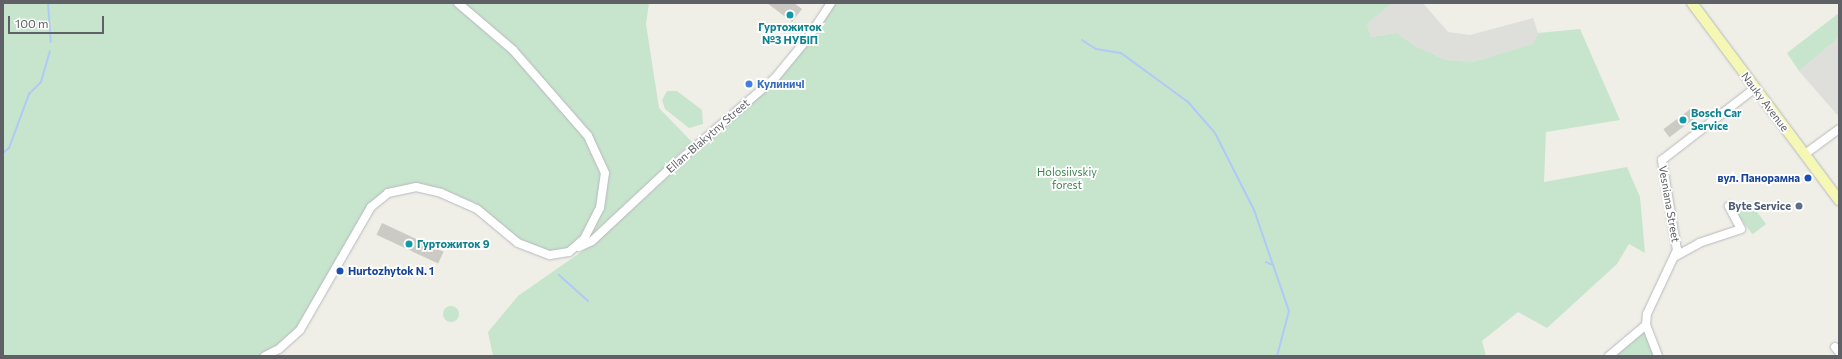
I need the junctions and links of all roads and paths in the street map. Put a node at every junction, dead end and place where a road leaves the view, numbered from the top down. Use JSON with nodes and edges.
{"nodes":[{"id":1,"x":458,"y":3,"type":"edge"},
{"id":2,"x":831,"y":3,"type":"edge"},
{"id":3,"x":1692,"y":3,"type":"edge"},
{"id":4,"x":1755,"y":88,"type":"junction"},
{"id":5,"x":1839,"y":129,"type":"edge"},
{"id":6,"x":1804,"y":154,"type":"junction"},
{"id":7,"x":1839,"y":200,"type":"edge"},
{"id":8,"x":1729,"y":206,"type":"dead end"},
{"id":9,"x":569,"y":252,"type":"junction"},
{"id":10,"x":1676,"y":256,"type":"junction"},
{"id":11,"x":1646,"y":325,"type":"junction"},
{"id":12,"x":265,"y":356,"type":"edge"},
{"id":13,"x":1609,"y":356,"type":"edge"},
{"id":14,"x":1658,"y":356,"type":"edge"}],
"edges":[{"from":1,"to":9,"type":"street"},
{"from":2,"to":9,"type":"street","name":"Ellan-Blakytny Street"},
{"from":3,"to":4,"type":"main road","name":"Nauky Avenue"},
{"from":4,"to":6,"type":"main road","name":"Nauky Avenue"},
{"from":4,"to":10,"type":"street","name":"Vesniana Street"},
{"from":5,"to":6,"type":"street"},
{"from":6,"to":7,"type":"main road","name":"Nauky Avenue"},
{"from":8,"to":10,"type":"street"},
{"from":9,"to":12,"type":"street","name":"Ellan-Blakytny Street"},
{"from":10,"to":11,"type":"street","name":"Vesniana Street"},
{"from":11,"to":13,"type":"street"},
{"from":11,"to":14,"type":"street"}]}
